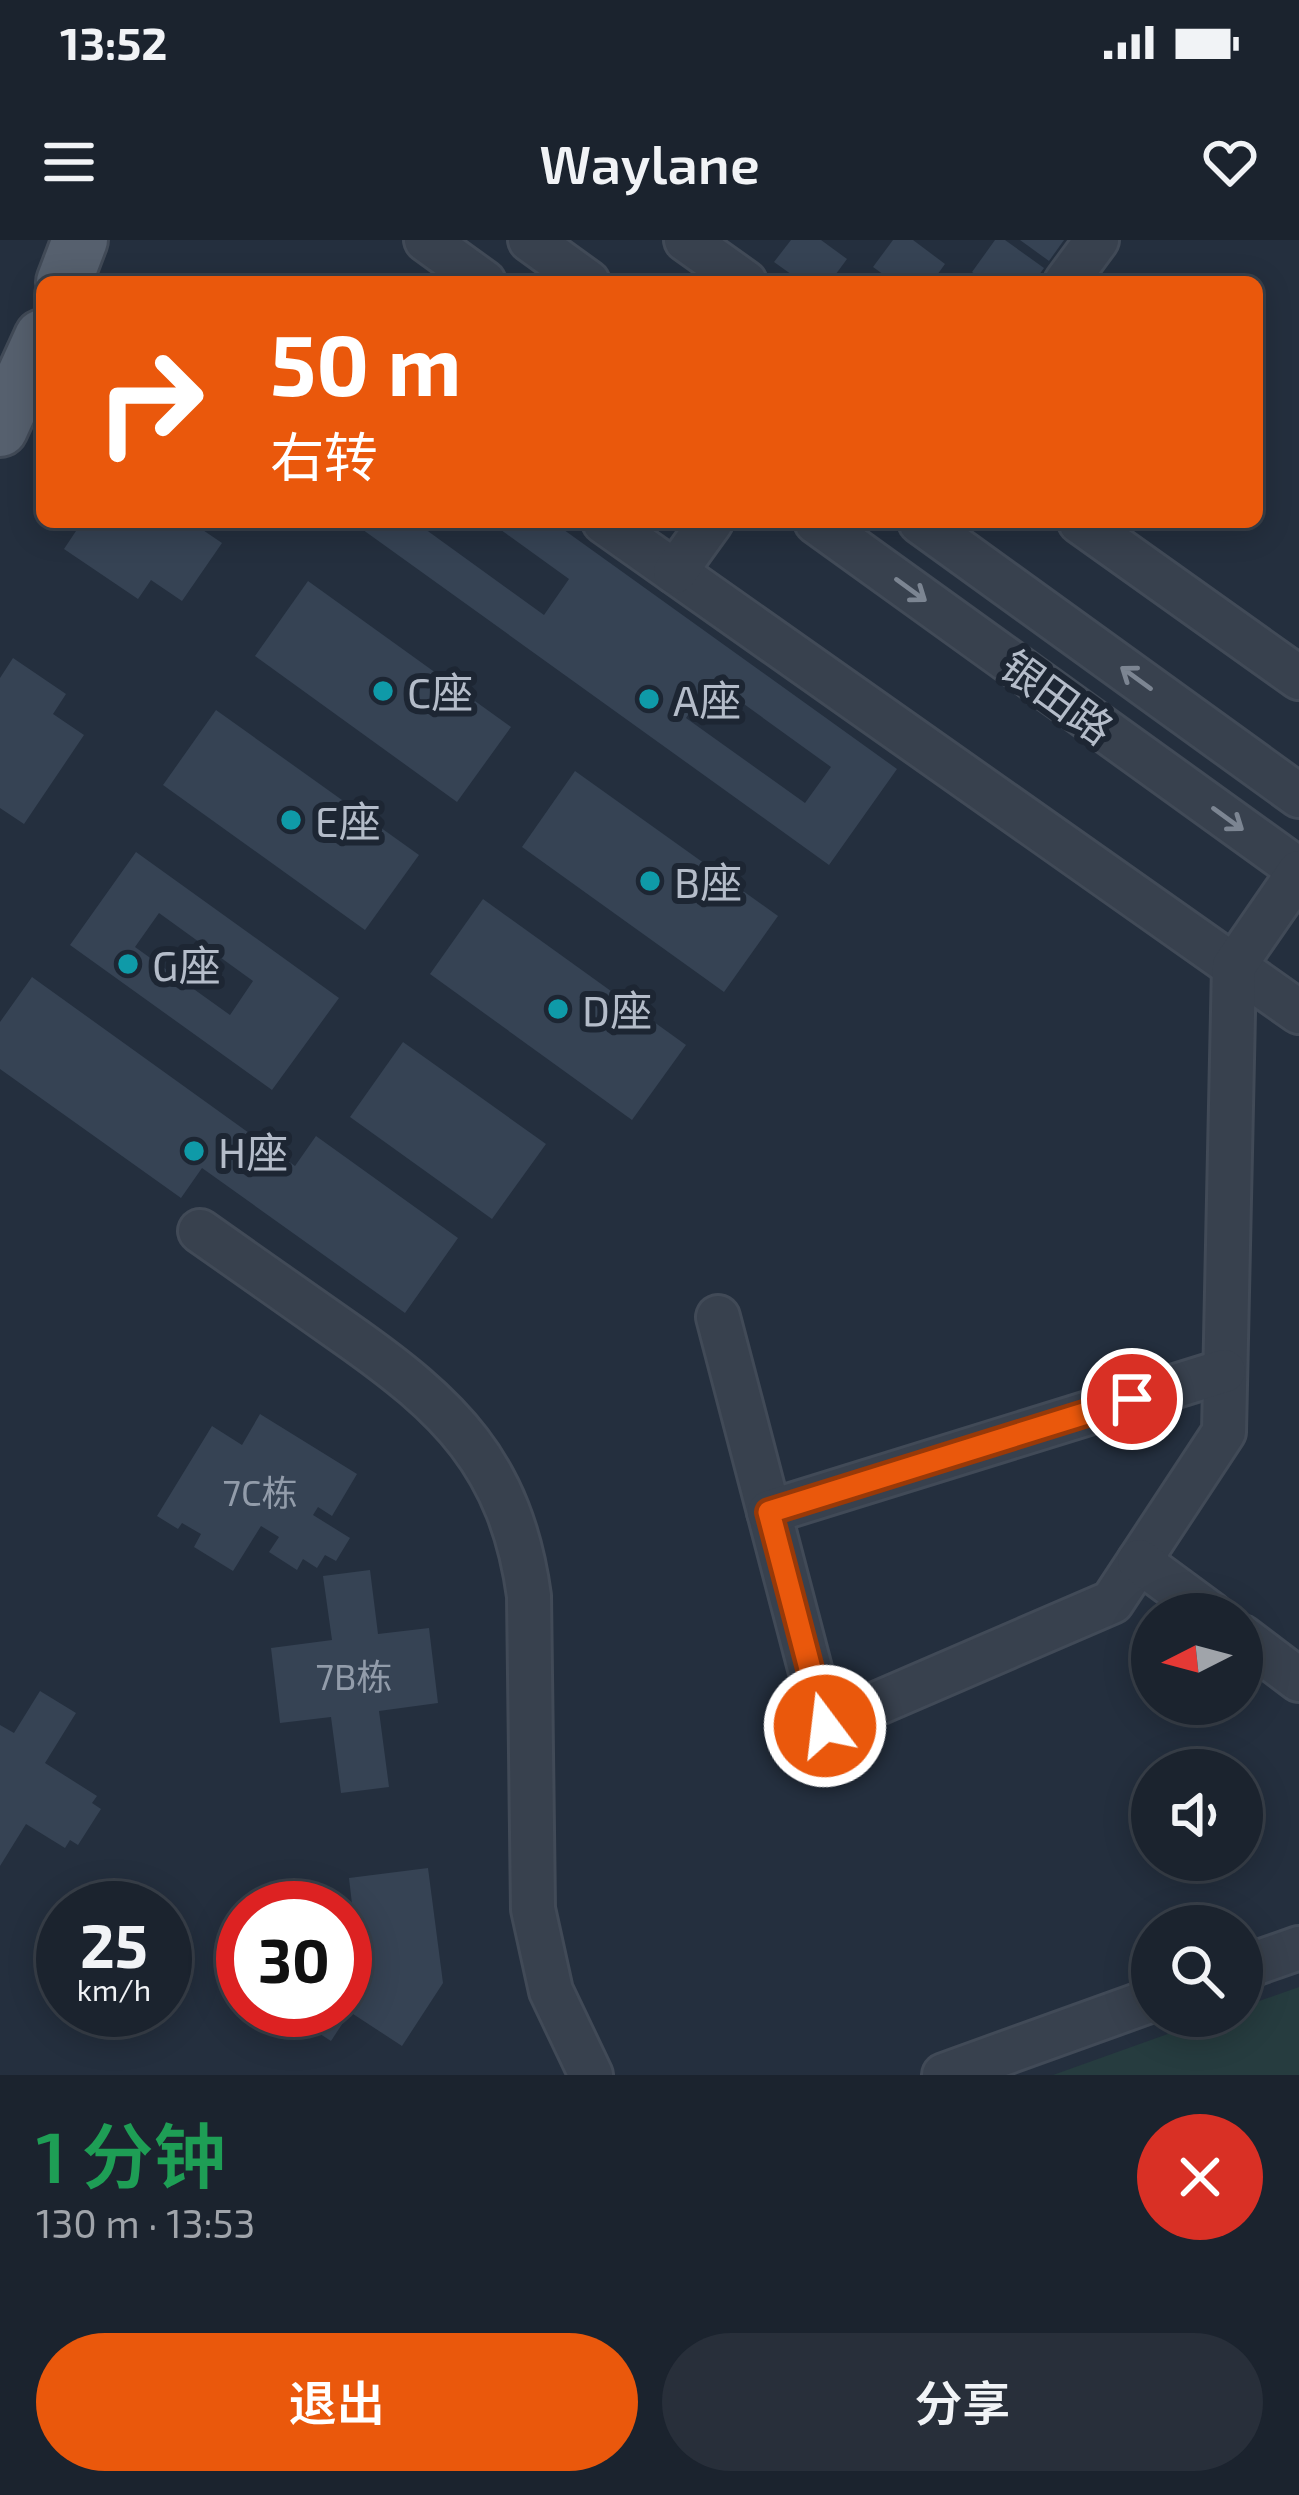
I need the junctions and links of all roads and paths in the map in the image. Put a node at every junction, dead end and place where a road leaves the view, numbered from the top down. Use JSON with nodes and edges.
{"nodes":[{"id":1,"x":80,"y":240,"type":"edge"},
{"id":2,"x":426,"y":240,"type":"edge"},
{"id":3,"x":530,"y":240,"type":"edge"},
{"id":4,"x":686,"y":240,"type":"edge"},
{"id":5,"x":1097,"y":240,"type":"edge"},
{"id":6,"x":66,"y":276,"type":"edge"},
{"id":7,"x":476,"y":276,"type":"edge"},
{"id":8,"x":580,"y":276,"type":"edge"},
{"id":9,"x":737,"y":276,"type":"edge"},
{"id":10,"x":1070,"y":276,"type":"edge"},
{"id":11,"x":36,"y":350,"type":"edge"},
{"id":12,"x":0,"y":429,"type":"edge"},
{"id":13,"x":613,"y":528,"type":"edge"},
{"id":14,"x":707,"y":528,"type":"edge"},
{"id":15,"x":825,"y":528,"type":"edge"},
{"id":16,"x":928,"y":528,"type":"edge"},
{"id":17,"x":1089,"y":528,"type":"edge"},
{"id":18,"x":675,"y":572,"type":"junction"},
{"id":19,"x":1298,"y":667,"type":"edge"},
{"id":20,"x":1299,"y":796,"type":"edge"},
{"id":21,"x":1299,"y":871,"type":"edge"},
{"id":22,"x":1234,"y":966,"type":"junction"},
{"id":23,"x":1299,"y":1012,"type":"edge"},
{"id":24,"x":200,"y":1232,"type":"dead end"},
{"id":25,"x":718,"y":1317,"type":"dead end"},
{"id":26,"x":1223,"y":1370,"type":"junction"},
{"id":27,"x":769,"y":1512,"type":"junction"},
{"id":28,"x":1139,"y":1561,"type":"junction"},
{"id":29,"x":1182,"y":1593,"type":"edge"},
{"id":30,"x":1263,"y":1653,"type":"edge"},
{"id":31,"x":1299,"y":1680,"type":"edge"},
{"id":32,"x":1299,"y":1948,"type":"edge"},
{"id":33,"x":1263,"y":1961,"type":"edge"},
{"id":34,"x":1131,"y":2008,"type":"edge"},
{"id":35,"x":591,"y":2075,"type":"edge"},
{"id":36,"x":944,"y":2075,"type":"edge"}],
"edges":[{"from":1,"to":6,"type":"main road"},
{"from":2,"to":7,"type":"street"},
{"from":3,"to":8,"type":"street"},
{"from":4,"to":9,"type":"street"},
{"from":5,"to":10,"type":"street"},
{"from":11,"to":12,"type":"main road"},
{"from":13,"to":18,"type":"street"},
{"from":14,"to":18,"type":"street"},
{"from":15,"to":21,"type":"street","name":"银田路","one_way":true},
{"from":20,"to":16,"type":"street","name":"银田路","one_way":true},
{"from":17,"to":19,"type":"street"},
{"from":18,"to":22,"type":"street"},
{"from":21,"to":22,"type":"street"},
{"from":22,"to":23,"type":"street"},
{"from":22,"to":26,"type":"street"},
{"from":24,"to":35,"type":"street"},
{"from":25,"to":27,"type":"street"},
{"from":26,"to":27,"type":"street"},
{"from":26,"to":28,"type":"street"},
{"from":27,"to":28,"type":"street"},
{"from":28,"to":29,"type":"street"},
{"from":30,"to":31,"type":"street"},
{"from":32,"to":33,"type":"street"},
{"from":34,"to":36,"type":"street"}]}
